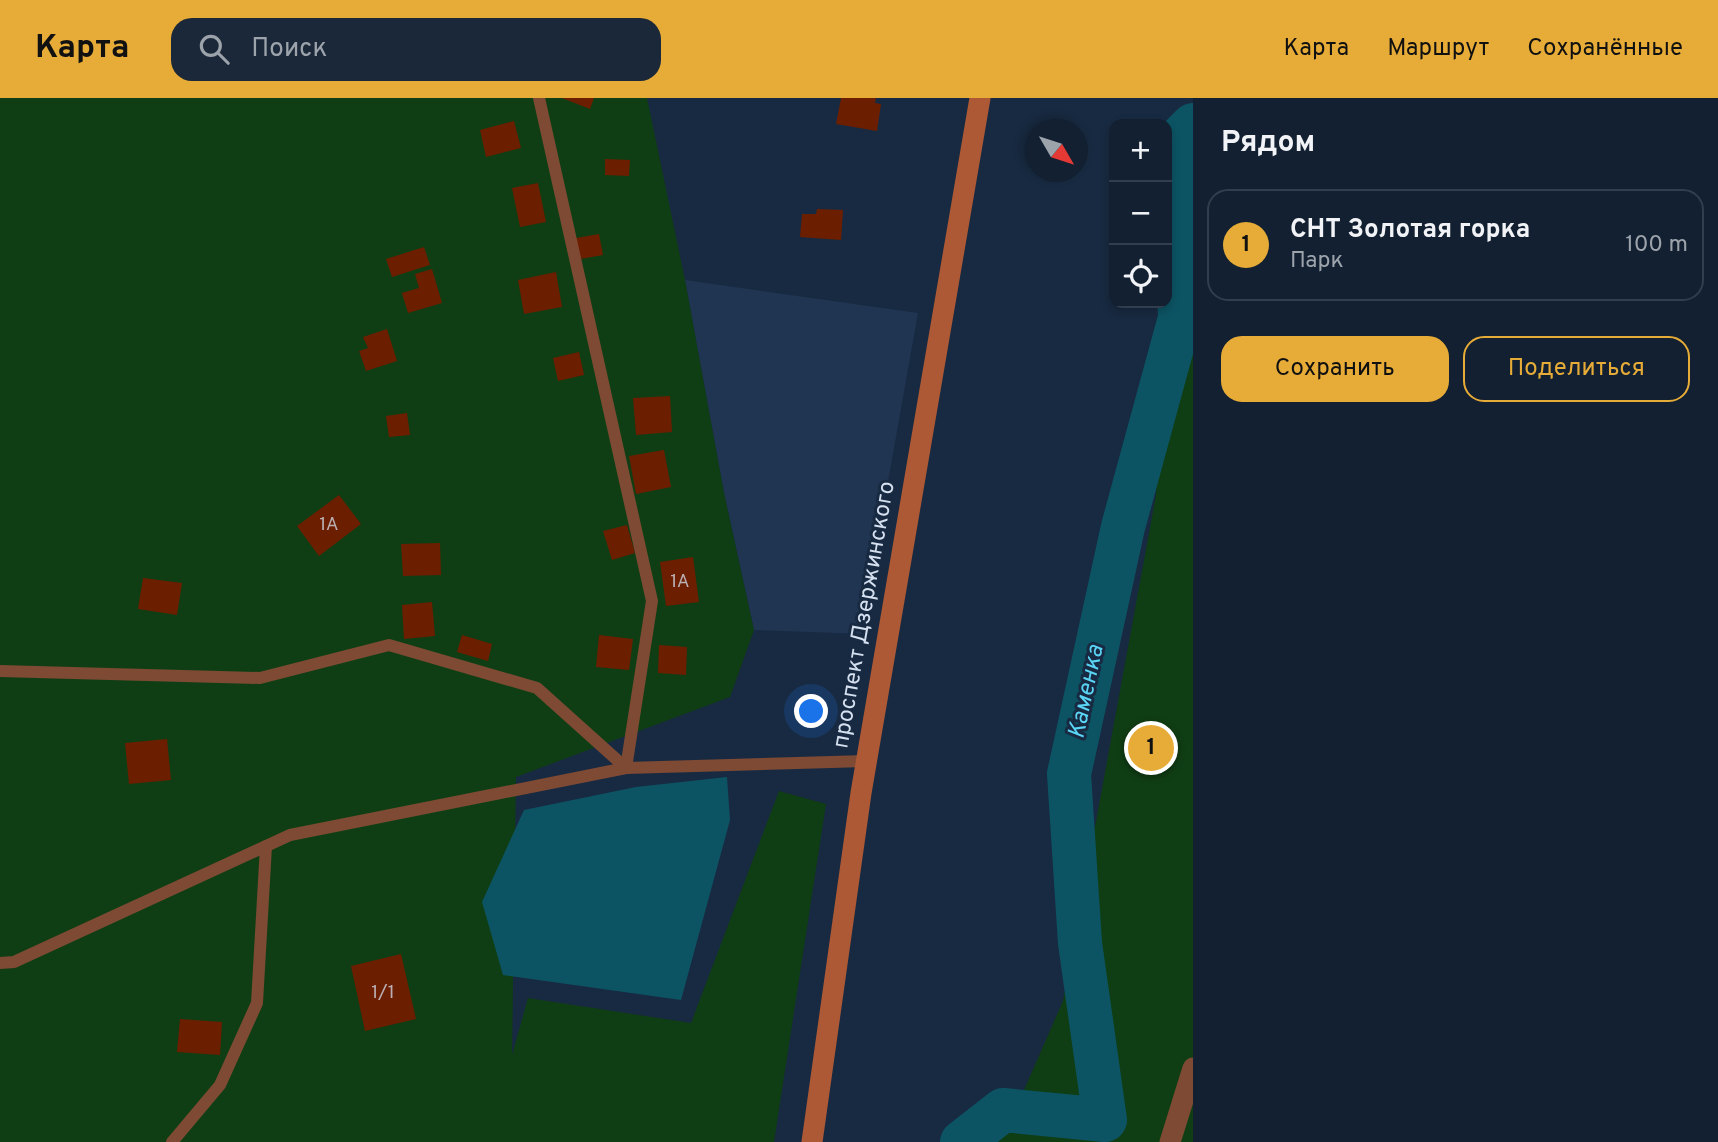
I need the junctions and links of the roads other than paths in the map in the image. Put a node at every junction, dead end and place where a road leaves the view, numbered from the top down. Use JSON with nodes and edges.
{"nodes":[{"id":1,"x":539,"y":98,"type":"edge"},
{"id":2,"x":980,"y":98,"type":"edge"},
{"id":3,"x":0,"y":671,"type":"edge"},
{"id":4,"x":866,"y":761,"type":"junction"},
{"id":5,"x":625,"y":768,"type":"junction"},
{"id":6,"x":266,"y":846,"type":"junction"},
{"id":7,"x":0,"y":962,"type":"edge"},
{"id":8,"x":1193,"y":1068,"type":"edge"},
{"id":9,"x":172,"y":1142,"type":"edge"},
{"id":10,"x":812,"y":1142,"type":"edge"},
{"id":11,"x":1170,"y":1142,"type":"edge"}],
"edges":[{"from":1,"to":5,"type":"lane"},
{"from":2,"to":4,"type":"street","name":"проспект Дзержинского"},
{"from":3,"to":5,"type":"lane"},
{"from":4,"to":5,"type":"lane"},
{"from":4,"to":10,"type":"street","name":"проспект Дзержинского"},
{"from":5,"to":6,"type":"lane"},
{"from":6,"to":7,"type":"lane"},
{"from":6,"to":9,"type":"lane"},
{"from":8,"to":11,"type":"street"}]}
